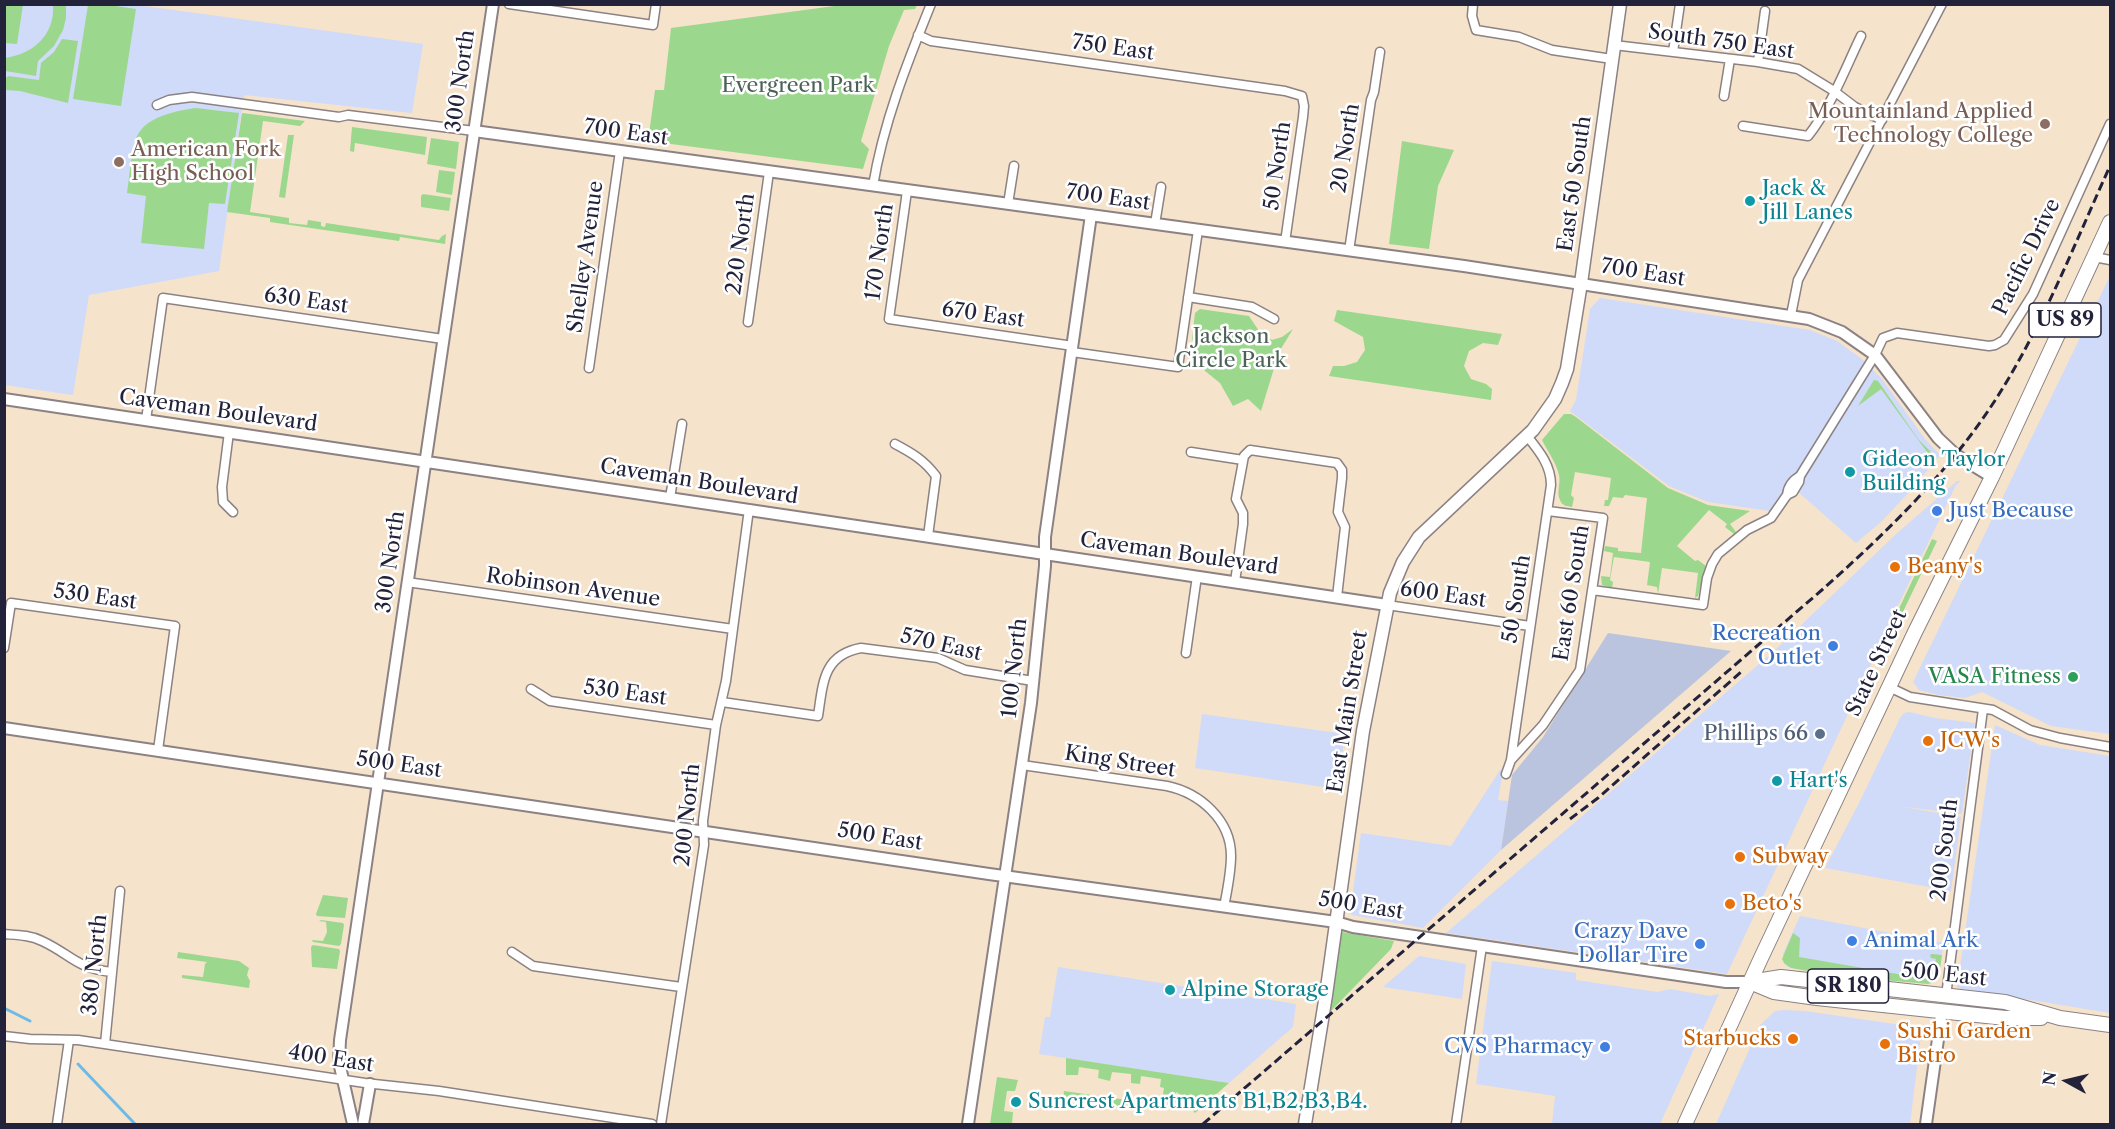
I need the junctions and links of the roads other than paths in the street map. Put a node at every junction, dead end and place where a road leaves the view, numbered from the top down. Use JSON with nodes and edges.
{"nodes":[{"id":1,"x":493,"y":4,"type":"edge"},
{"id":2,"x":509,"y":4,"type":"edge"},
{"id":3,"x":656,"y":4,"type":"edge"},
{"id":4,"x":931,"y":4,"type":"edge"},
{"id":5,"x":1473,"y":4,"type":"edge"},
{"id":6,"x":1620,"y":4,"type":"edge"},
{"id":7,"x":1680,"y":4,"type":"edge"},
{"id":8,"x":1942,"y":4,"type":"edge"},
{"id":9,"x":1765,"y":11,"type":"dead end"},
{"id":10,"x":918,"y":35,"type":"junction"},
{"id":11,"x":1861,"y":36,"type":"dead end"},
{"id":12,"x":1614,"y":45,"type":"junction"},
{"id":13,"x":1380,"y":52,"type":"dead end"},
{"id":14,"x":1673,"y":52,"type":"junction"},
{"id":15,"x":1612,"y":59,"type":"junction"},
{"id":16,"x":1730,"y":59,"type":"junction"},
{"id":17,"x":1758,"y":62,"type":"junction"},
{"id":18,"x":1834,"y":91,"type":"junction"},
{"id":19,"x":1302,"y":96,"type":"joint"},
{"id":20,"x":1724,"y":96,"type":"dead end"},
{"id":21,"x":157,"y":105,"type":"dead end"},
{"id":22,"x":1882,"y":120,"type":"junction"},
{"id":23,"x":2110,"y":124,"type":"edge"},
{"id":24,"x":1743,"y":126,"type":"dead end"},
{"id":25,"x":474,"y":131,"type":"junction"},
{"id":26,"x":620,"y":152,"type":"junction"},
{"id":27,"x":1014,"y":166,"type":"dead end"},
{"id":28,"x":769,"y":172,"type":"junction"},
{"id":29,"x":873,"y":186,"type":"junction"},
{"id":30,"x":1161,"y":187,"type":"dead end"},
{"id":31,"x":907,"y":191,"type":"junction"},
{"id":32,"x":1008,"y":204,"type":"junction"},
{"id":33,"x":1091,"y":215,"type":"junction"},
{"id":34,"x":2110,"y":222,"type":"edge"},
{"id":35,"x":1155,"y":224,"type":"junction"},
{"id":36,"x":1198,"y":230,"type":"junction"},
{"id":37,"x":1285,"y":242,"type":"junction"},
{"id":38,"x":1349,"y":251,"type":"junction"},
{"id":39,"x":2094,"y":257,"type":"junction"},
{"id":40,"x":2110,"y":260,"type":"edge"},
{"id":41,"x":1581,"y":283,"type":"junction"},
{"id":42,"x":1188,"y":297,"type":"junction"},
{"id":43,"x":1791,"y":315,"type":"junction"},
{"id":44,"x":889,"y":319,"type":"joint"},
{"id":45,"x":1274,"y":319,"type":"dead end"},
{"id":46,"x":748,"y":322,"type":"dead end"},
{"id":47,"x":443,"y":339,"type":"junction"},
{"id":48,"x":1072,"y":349,"type":"junction"},
{"id":49,"x":1875,"y":355,"type":"junction"},
{"id":50,"x":589,"y":368,"type":"dead end"},
{"id":51,"x":1567,"y":369,"type":"joint"},
{"id":52,"x":4,"y":399,"type":"edge"},
{"id":53,"x":146,"y":420,"type":"junction"},
{"id":54,"x":682,"y":424,"type":"dead end"},
{"id":55,"x":229,"y":432,"type":"junction"},
{"id":56,"x":1527,"y":436,"type":"junction"},
{"id":57,"x":895,"y":444,"type":"dead end"},
{"id":58,"x":1191,"y":452,"type":"dead end"},
{"id":59,"x":1243,"y":458,"type":"junction"},
{"id":60,"x":425,"y":461,"type":"junction"},
{"id":61,"x":1992,"y":477,"type":"junction"},
{"id":62,"x":670,"y":498,"type":"junction"},
{"id":63,"x":749,"y":509,"type":"junction"},
{"id":64,"x":1548,"y":511,"type":"junction"},
{"id":65,"x":233,"y":512,"type":"dead end"},
{"id":66,"x":928,"y":536,"type":"junction"},
{"id":67,"x":1046,"y":554,"type":"junction"},
{"id":68,"x":1197,"y":576,"type":"junction"},
{"id":69,"x":407,"y":582,"type":"junction"},
{"id":70,"x":1234,"y":582,"type":"junction"},
{"id":71,"x":1592,"y":590,"type":"junction"},
{"id":72,"x":1337,"y":597,"type":"junction"},
{"id":73,"x":1387,"y":604,"type":"junction"},
{"id":74,"x":1530,"y":626,"type":"junction"},
{"id":75,"x":733,"y":629,"type":"junction"},
{"id":76,"x":4,"y":648,"type":"edge"},
{"id":77,"x":1186,"y":653,"type":"dead end"},
{"id":78,"x":1033,"y":681,"type":"junction"},
{"id":79,"x":1889,"y":687,"type":"junction"},
{"id":80,"x":531,"y":689,"type":"dead end"},
{"id":81,"x":722,"y":702,"type":"junction"},
{"id":82,"x":1983,"y":709,"type":"junction"},
{"id":83,"x":716,"y":725,"type":"junction"},
{"id":84,"x":4,"y":728,"type":"edge"},
{"id":85,"x":2110,"y":747,"type":"edge"},
{"id":86,"x":158,"y":750,"type":"junction"},
{"id":87,"x":1511,"y":760,"type":"junction"},
{"id":88,"x":1022,"y":765,"type":"junction"},
{"id":89,"x":1506,"y":774,"type":"dead end"},
{"id":90,"x":378,"y":783,"type":"junction"},
{"id":91,"x":704,"y":831,"type":"junction"},
{"id":92,"x":1006,"y":877,"type":"junction"},
{"id":93,"x":120,"y":891,"type":"dead end"},
{"id":94,"x":1224,"y":907,"type":"junction"},
{"id":95,"x":1336,"y":922,"type":"junction"},
{"id":96,"x":4,"y":934,"type":"edge"},
{"id":97,"x":1482,"y":946,"type":"junction"},
{"id":98,"x":512,"y":952,"type":"dead end"},
{"id":99,"x":112,"y":972,"type":"junction"},
{"id":100,"x":1750,"y":982,"type":"junction"},
{"id":101,"x":681,"y":987,"type":"junction"},
{"id":102,"x":1946,"y":996,"type":"junction"},
{"id":103,"x":1942,"y":1011,"type":"junction"},
{"id":104,"x":2060,"y":1018,"type":"junction"},
{"id":105,"x":2110,"y":1025,"type":"edge"},
{"id":106,"x":4,"y":1036,"type":"edge"},
{"id":107,"x":69,"y":1040,"type":"junction"},
{"id":108,"x":105,"y":1044,"type":"junction"},
{"id":109,"x":345,"y":1080,"type":"junction"},
{"id":110,"x":370,"y":1084,"type":"junction"},
{"id":111,"x":57,"y":1125,"type":"edge"},
{"id":112,"x":353,"y":1125,"type":"edge"},
{"id":113,"x":363,"y":1125,"type":"edge"},
{"id":114,"x":652,"y":1125,"type":"edge"},
{"id":115,"x":660,"y":1125,"type":"edge"},
{"id":116,"x":968,"y":1125,"type":"edge"},
{"id":117,"x":1305,"y":1125,"type":"edge"},
{"id":118,"x":1456,"y":1125,"type":"edge"},
{"id":119,"x":1685,"y":1125,"type":"edge"},
{"id":120,"x":1926,"y":1125,"type":"edge"}],
"edges":[{"from":1,"to":25,"type":"street","name":"300 North"},
{"from":2,"to":3,"type":"street"},
{"from":4,"to":10,"type":"street"},
{"from":5,"to":15,"type":"street"},
{"from":6,"to":12,"type":"main road","name":"East 50 South"},
{"from":7,"to":14,"type":"street"},
{"from":8,"to":22,"type":"street"},
{"from":9,"to":17,"type":"street"},
{"from":10,"to":19,"type":"street","name":"750 East"},
{"from":10,"to":29,"type":"street"},
{"from":11,"to":18,"type":"street"},
{"from":12,"to":14,"type":"street","name":"South 750 East"},
{"from":12,"to":15,"type":"main road","name":"East 50 South"},
{"from":13,"to":38,"type":"street","name":"20 North"},
{"from":14,"to":16,"type":"street","name":"South 750 East"},
{"from":15,"to":41,"type":"main road","name":"East 50 South"},
{"from":16,"to":17,"type":"street","name":"South 750 East"},
{"from":16,"to":20,"type":"street"},
{"from":17,"to":18,"type":"street","name":"South 750 East"},
{"from":18,"to":22,"type":"street","name":"South 750 East"},
{"from":18,"to":24,"type":"street"},
{"from":19,"to":37,"type":"street","name":"50 North"},
{"from":21,"to":25,"type":"street","name":"700 East"},
{"from":22,"to":43,"type":"street"},
{"from":23,"to":49,"type":"street","name":"Pacific Drive"},
{"from":25,"to":26,"type":"street","name":"700 East"},
{"from":25,"to":47,"type":"street","name":"300 North"},
{"from":26,"to":28,"type":"street","name":"700 East"},
{"from":26,"to":50,"type":"street","name":"Shelley Avenue"},
{"from":27,"to":32,"type":"street"},
{"from":28,"to":29,"type":"street","name":"700 East"},
{"from":28,"to":46,"type":"street","name":"220 North"},
{"from":29,"to":31,"type":"street","name":"700 East"},
{"from":30,"to":35,"type":"street"},
{"from":31,"to":32,"type":"street","name":"700 East"},
{"from":31,"to":44,"type":"street","name":"170 North"},
{"from":32,"to":33,"type":"street","name":"700 East"},
{"from":33,"to":35,"type":"street","name":"700 East"},
{"from":33,"to":48,"type":"street","name":"100 North"},
{"from":34,"to":39,"type":"main road","name":"State Street","number":"US 89"},
{"from":35,"to":36,"type":"street","name":"700 East"},
{"from":36,"to":37,"type":"street","name":"700 East"},
{"from":36,"to":42,"type":"street"},
{"from":37,"to":38,"type":"street","name":"700 East"},
{"from":38,"to":41,"type":"street","name":"700 East"},
{"from":39,"to":40,"type":"street"},
{"from":39,"to":61,"type":"main road","name":"State Street","number":"US 89"},
{"from":41,"to":43,"type":"street","name":"700 East"},
{"from":41,"to":51,"type":"main road","name":"East 50 South"},
{"from":42,"to":45,"type":"street"},
{"from":42,"to":48,"type":"street","name":"670 East"},
{"from":43,"to":49,"type":"street","name":"700 East"},
{"from":44,"to":48,"type":"street","name":"670 East"},
{"from":47,"to":53,"type":"street","name":"630 East"},
{"from":47,"to":60,"type":"street","name":"300 North"},
{"from":48,"to":67,"type":"street","name":"100 North"},
{"from":49,"to":61,"type":"street","name":"700 East"},
{"from":49,"to":71,"type":"street","name":"Pacific Drive"},
{"from":51,"to":56,"type":"main road","name":"East Main Street"},
{"from":52,"to":53,"type":"street","name":"Caveman Boulevard"},
{"from":53,"to":55,"type":"street","name":"Caveman Boulevard"},
{"from":54,"to":62,"type":"street"},
{"from":55,"to":60,"type":"street","name":"Caveman Boulevard"},
{"from":55,"to":65,"type":"street"},
{"from":56,"to":64,"type":"street","name":"50 South"},
{"from":56,"to":73,"type":"main road","name":"East Main Street"},
{"from":57,"to":66,"type":"street"},
{"from":58,"to":59,"type":"street"},
{"from":59,"to":70,"type":"street"},
{"from":59,"to":72,"type":"street"},
{"from":60,"to":62,"type":"street","name":"Caveman Boulevard"},
{"from":60,"to":69,"type":"street","name":"300 North"},
{"from":61,"to":79,"type":"main road","name":"State Street","number":"US 89"},
{"from":62,"to":63,"type":"street","name":"Caveman Boulevard"},
{"from":63,"to":66,"type":"street","name":"Caveman Boulevard"},
{"from":63,"to":75,"type":"street","name":"200 North"},
{"from":64,"to":71,"type":"street","name":"East 60 South"},
{"from":64,"to":74,"type":"street","name":"50 South"},
{"from":66,"to":67,"type":"street","name":"Caveman Boulevard"},
{"from":67,"to":68,"type":"street","name":"Caveman Boulevard"},
{"from":67,"to":78,"type":"street","name":"100 North"},
{"from":68,"to":70,"type":"street","name":"Caveman Boulevard"},
{"from":68,"to":77,"type":"street"},
{"from":69,"to":75,"type":"street","name":"Robinson Avenue"},
{"from":69,"to":90,"type":"street","name":"300 North"},
{"from":70,"to":72,"type":"street","name":"Caveman Boulevard"},
{"from":71,"to":87,"type":"street","name":"East 60 South"},
{"from":72,"to":73,"type":"street","name":"Caveman Boulevard"},
{"from":73,"to":74,"type":"street","name":"600 East"},
{"from":73,"to":95,"type":"main road","name":"East Main Street"},
{"from":74,"to":87,"type":"street","name":"50 South"},
{"from":75,"to":81,"type":"street","name":"200 North"},
{"from":76,"to":86,"type":"street","name":"530 East"},
{"from":78,"to":81,"type":"street","name":"570 East"},
{"from":78,"to":88,"type":"street","name":"100 North"},
{"from":79,"to":82,"type":"street"},
{"from":79,"to":100,"type":"main road","name":"State Street","number":"US 89"},
{"from":80,"to":83,"type":"street","name":"530 East"},
{"from":81,"to":83,"type":"street","name":"200 North"},
{"from":82,"to":85,"type":"street"},
{"from":82,"to":102,"type":"street","name":"200 South"},
{"from":83,"to":91,"type":"street","name":"200 North"},
{"from":84,"to":86,"type":"street","name":"500 East"},
{"from":86,"to":90,"type":"street","name":"500 East"},
{"from":87,"to":89,"type":"street","name":"50 South"},
{"from":88,"to":92,"type":"street","name":"100 North"},
{"from":88,"to":94,"type":"street","name":"King Street"},
{"from":90,"to":91,"type":"street","name":"500 East"},
{"from":90,"to":109,"type":"street","name":"300 North"},
{"from":91,"to":92,"type":"street","name":"500 East"},
{"from":91,"to":101,"type":"street","name":"200 North"},
{"from":92,"to":94,"type":"street","name":"500 East"},
{"from":92,"to":116,"type":"street","name":"100 North"},
{"from":93,"to":99,"type":"street","name":"380 North"},
{"from":94,"to":95,"type":"street","name":"500 East"},
{"from":95,"to":97,"type":"street","name":"500 East"},
{"from":95,"to":117,"type":"main road","name":"East Main Street"},
{"from":96,"to":99,"type":"street"},
{"from":97,"to":100,"type":"street","name":"500 East"},
{"from":97,"to":118,"type":"street"},
{"from":98,"to":101,"type":"street"},
{"from":99,"to":108,"type":"street","name":"380 North"},
{"from":100,"to":102,"type":"main road","name":"500 East","number":"SR 180"},
{"from":100,"to":103,"type":"main road","name":"500 East","number":"SR 180"},
{"from":100,"to":119,"type":"main road","name":"State Street","number":"US 89"},
{"from":101,"to":115,"type":"street","name":"200 North"},
{"from":102,"to":104,"type":"main road","name":"500 East","number":"SR 180"},
{"from":103,"to":104,"type":"main road","name":"500 East","number":"SR 180"},
{"from":103,"to":120,"type":"street"},
{"from":104,"to":105,"type":"main road","name":"500 East","number":"SR 180"},
{"from":106,"to":107,"type":"street","name":"400 East"},
{"from":107,"to":108,"type":"street","name":"400 East"},
{"from":107,"to":111,"type":"street"},
{"from":108,"to":109,"type":"street","name":"400 East"},
{"from":109,"to":110,"type":"street","name":"400 East"},
{"from":109,"to":112,"type":"street","name":"300 North"},
{"from":110,"to":113,"type":"street"},
{"from":110,"to":114,"type":"street","name":"400 East"}]}
